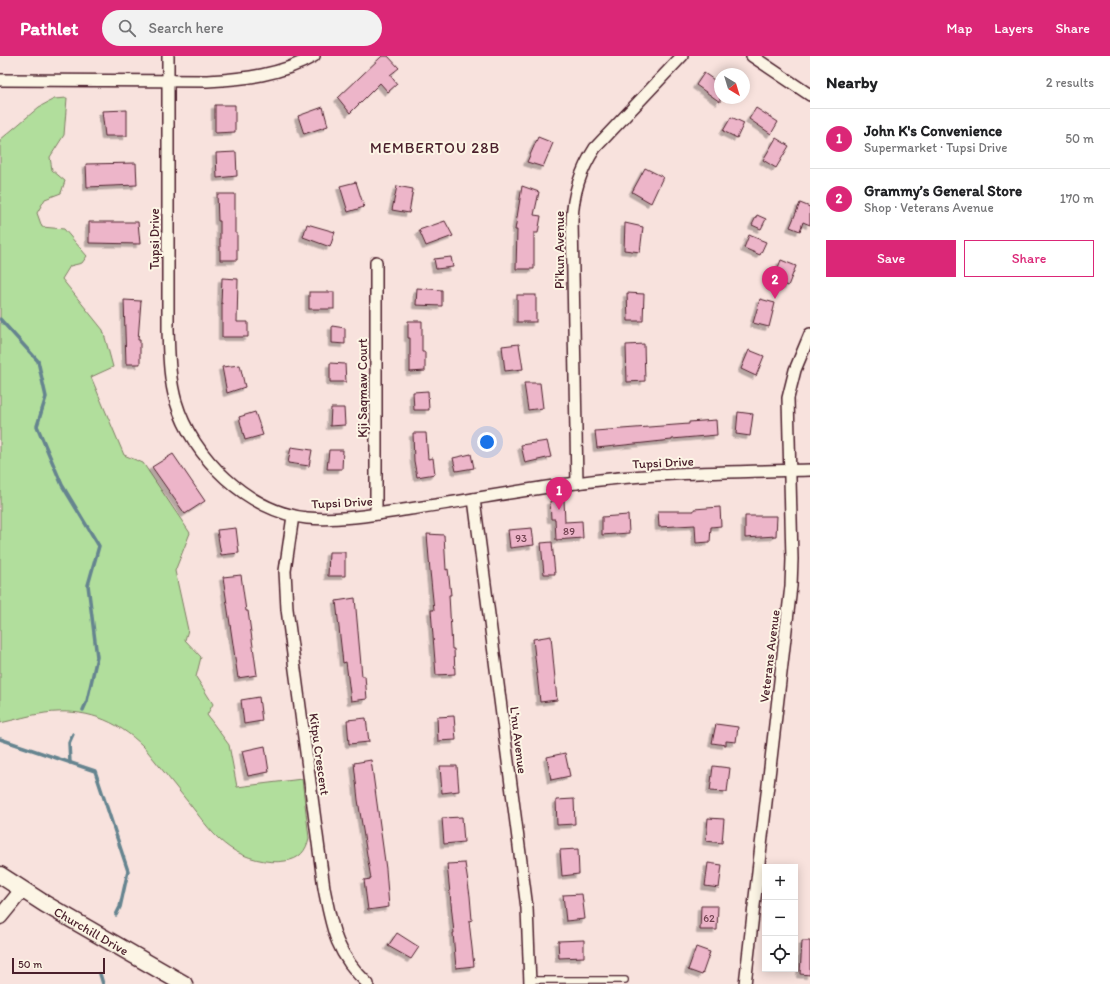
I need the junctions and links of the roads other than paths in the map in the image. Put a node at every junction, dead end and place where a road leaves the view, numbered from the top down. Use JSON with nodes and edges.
{"nodes":[{"id":1,"x":168,"y":56,"type":"edge"},
{"id":2,"x":314,"y":56,"type":"edge"},
{"id":3,"x":682,"y":56,"type":"edge"},
{"id":4,"x":752,"y":56,"type":"edge"},
{"id":5,"x":0,"y":80,"type":"edge"},
{"id":6,"x":168,"y":80,"type":"junction"},
{"id":7,"x":810,"y":95,"type":"edge"},
{"id":8,"x":376,"y":262,"type":"dead end"},
{"id":9,"x":810,"y":334,"type":"edge"},
{"id":10,"x":790,"y":470,"type":"junction"},
{"id":11,"x":810,"y":470,"type":"edge"},
{"id":12,"x":577,"y":483,"type":"junction"},
{"id":13,"x":474,"y":499,"type":"junction"},
{"id":14,"x":376,"y":514,"type":"junction"},
{"id":15,"x":293,"y":516,"type":"junction"},
{"id":16,"x":0,"y":875,"type":"edge"},
{"id":17,"x":22,"y":890,"type":"junction"},
{"id":18,"x":0,"y":917,"type":"edge"},
{"id":19,"x":624,"y":980,"type":"dead end"},
{"id":20,"x":530,"y":982,"type":"edge"},
{"id":21,"x":184,"y":984,"type":"edge"},
{"id":22,"x":368,"y":984,"type":"edge"},
{"id":23,"x":745,"y":984,"type":"edge"}],
"edges":[{"from":1,"to":6,"type":"street","name":"Tupsi Drive"},
{"from":2,"to":6,"type":"street"},
{"from":3,"to":12,"type":"street","name":"Pi'kun Avenue"},
{"from":4,"to":7,"type":"street"},
{"from":5,"to":6,"type":"street"},
{"from":6,"to":15,"type":"street","name":"Tupsi Drive"},
{"from":8,"to":14,"type":"street","name":"Kji Saqmaw Court"},
{"from":9,"to":10,"type":"street","name":"Veterans Avenue"},
{"from":10,"to":11,"type":"street","name":"Tupsi Drive"},
{"from":10,"to":12,"type":"street","name":"Tupsi Drive"},
{"from":10,"to":23,"type":"street","name":"Veterans Avenue"},
{"from":12,"to":13,"type":"street","name":"Tupsi Drive"},
{"from":13,"to":14,"type":"street","name":"Tupsi Drive"},
{"from":13,"to":20,"type":"street","name":"L'nu Avenue"},
{"from":14,"to":15,"type":"street","name":"Tupsi Drive"},
{"from":15,"to":22,"type":"street","name":"Kitpu Crescent"},
{"from":16,"to":17,"type":"main road","name":"Churchill Drive"},
{"from":17,"to":18,"type":"street"},
{"from":17,"to":21,"type":"main road","name":"Churchill Drive"},
{"from":19,"to":20,"type":"lane"}]}
